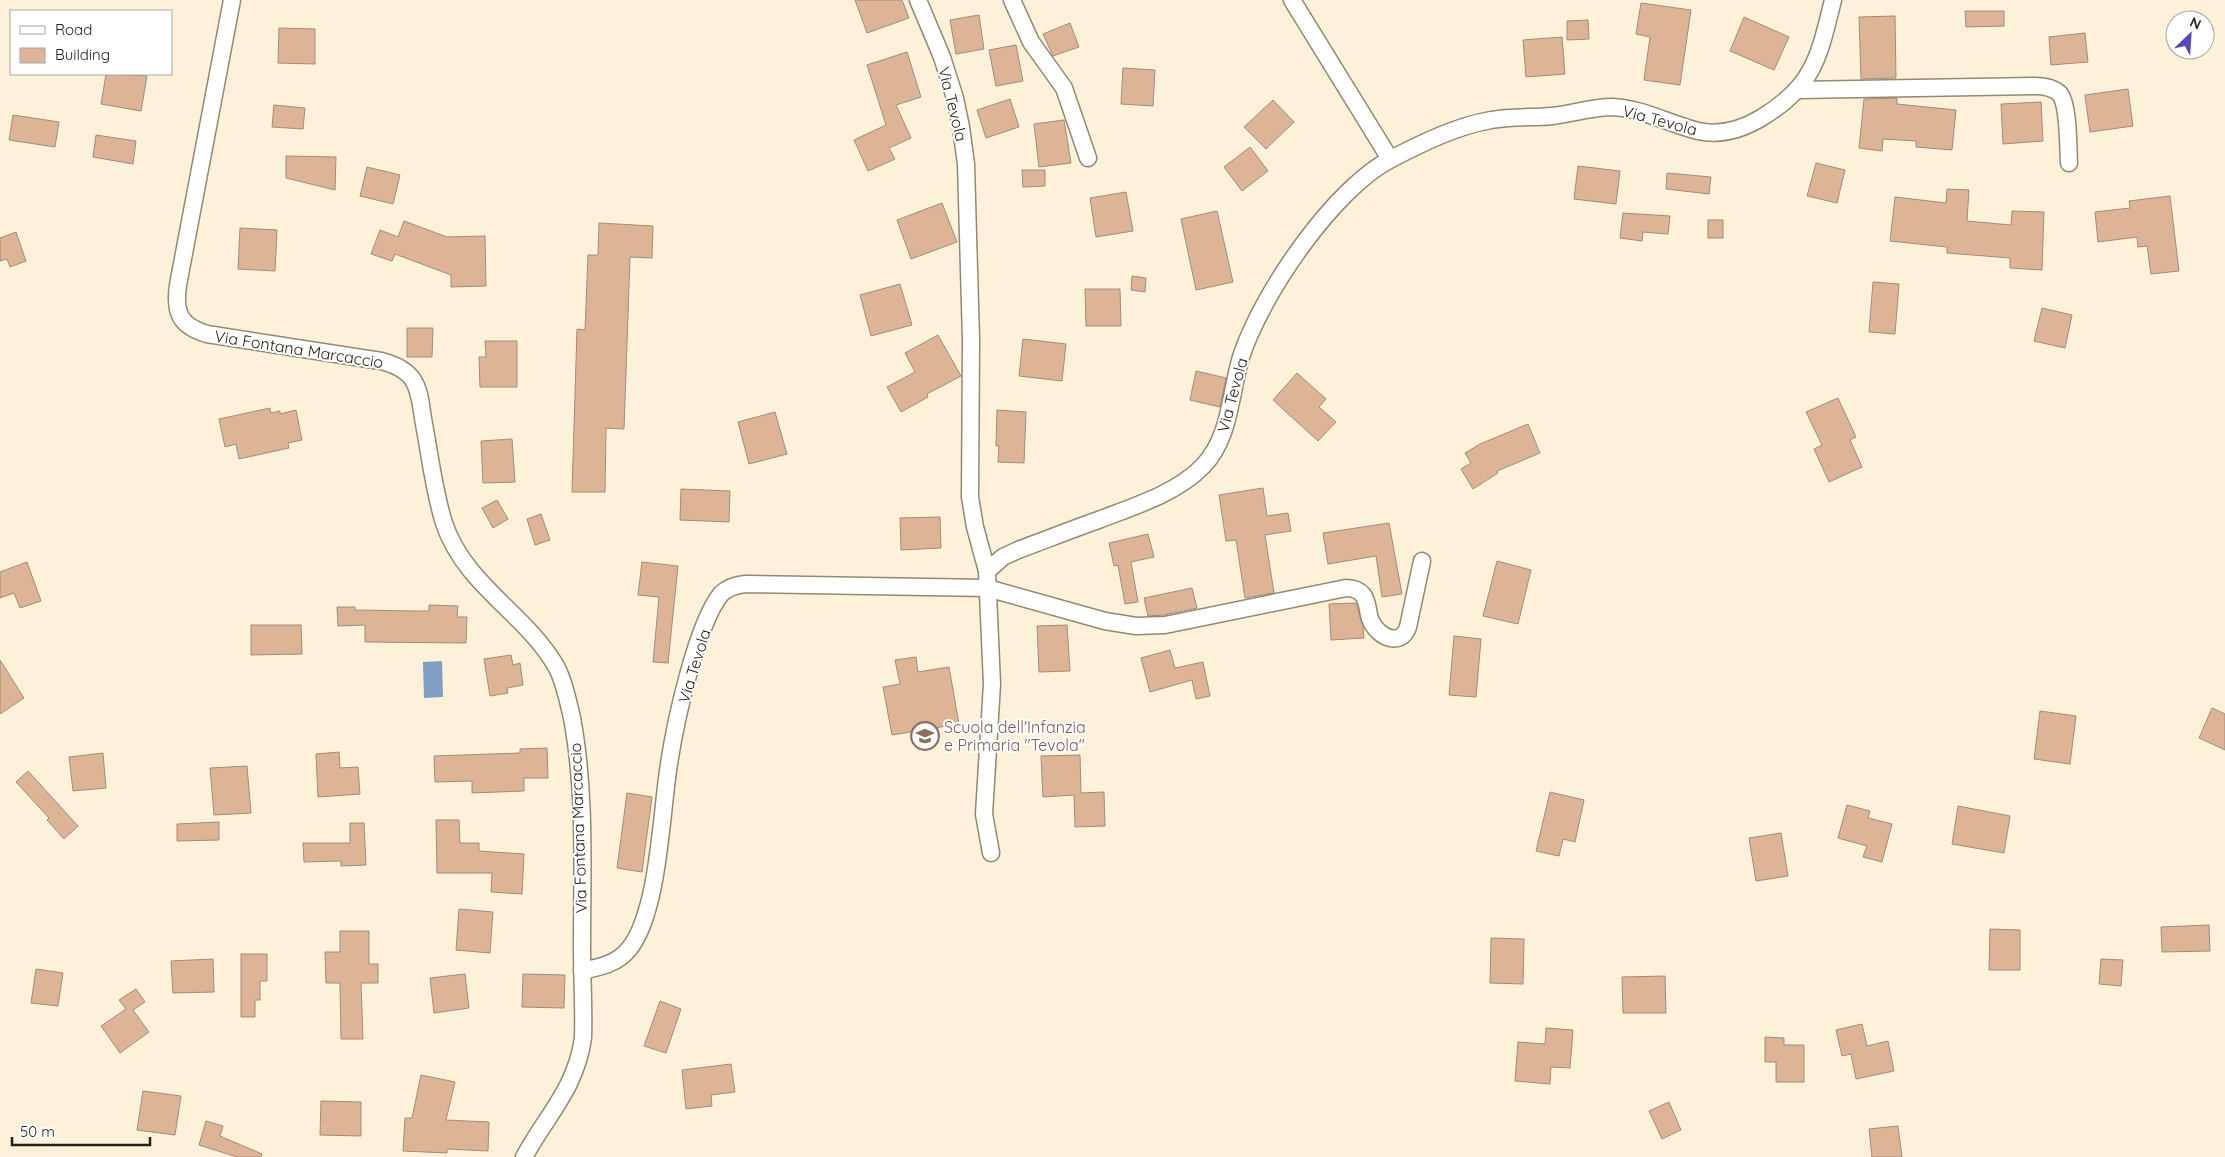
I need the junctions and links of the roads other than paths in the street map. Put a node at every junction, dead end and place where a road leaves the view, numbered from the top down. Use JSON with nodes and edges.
{"nodes":[{"id":1,"x":232,"y":0,"type":"edge"},
{"id":2,"x":918,"y":0,"type":"edge"},
{"id":3,"x":1012,"y":0,"type":"edge"},
{"id":4,"x":1292,"y":0,"type":"edge"},
{"id":5,"x":1833,"y":0,"type":"edge"},
{"id":6,"x":1798,"y":90,"type":"junction"},
{"id":7,"x":1088,"y":158,"type":"dead end"},
{"id":8,"x":1390,"y":159,"type":"junction"},
{"id":9,"x":2069,"y":164,"type":"dead end"},
{"id":10,"x":1422,"y":561,"type":"dead end"},
{"id":11,"x":987,"y":571,"type":"junction"},
{"id":12,"x":987,"y":588,"type":"junction"},
{"id":13,"x":991,"y":853,"type":"dead end"},
{"id":14,"x":582,"y":971,"type":"junction"},
{"id":15,"x":524,"y":1157,"type":"edge"}],
"edges":[{"from":1,"to":14,"type":"street","name":"Via Fontana Marcaccio"},
{"from":2,"to":11,"type":"street","name":"Via Tevola"},
{"from":3,"to":7,"type":"street"},
{"from":4,"to":8,"type":"street"},
{"from":5,"to":6,"type":"street","name":"Via Tevola"},
{"from":6,"to":8,"type":"street","name":"Via Tevola"},
{"from":6,"to":9,"type":"street"},
{"from":8,"to":11,"type":"street","name":"Via Tevola"},
{"from":10,"to":12,"type":"street","name":"Via Tevola"},
{"from":11,"to":12,"type":"street","name":"Via Tevola"},
{"from":12,"to":13,"type":"street","name":"Via Tevola"},
{"from":12,"to":14,"type":"street","name":"Via Tevola"},
{"from":14,"to":15,"type":"street","name":"Via Fontana Marcaccio"}]}
